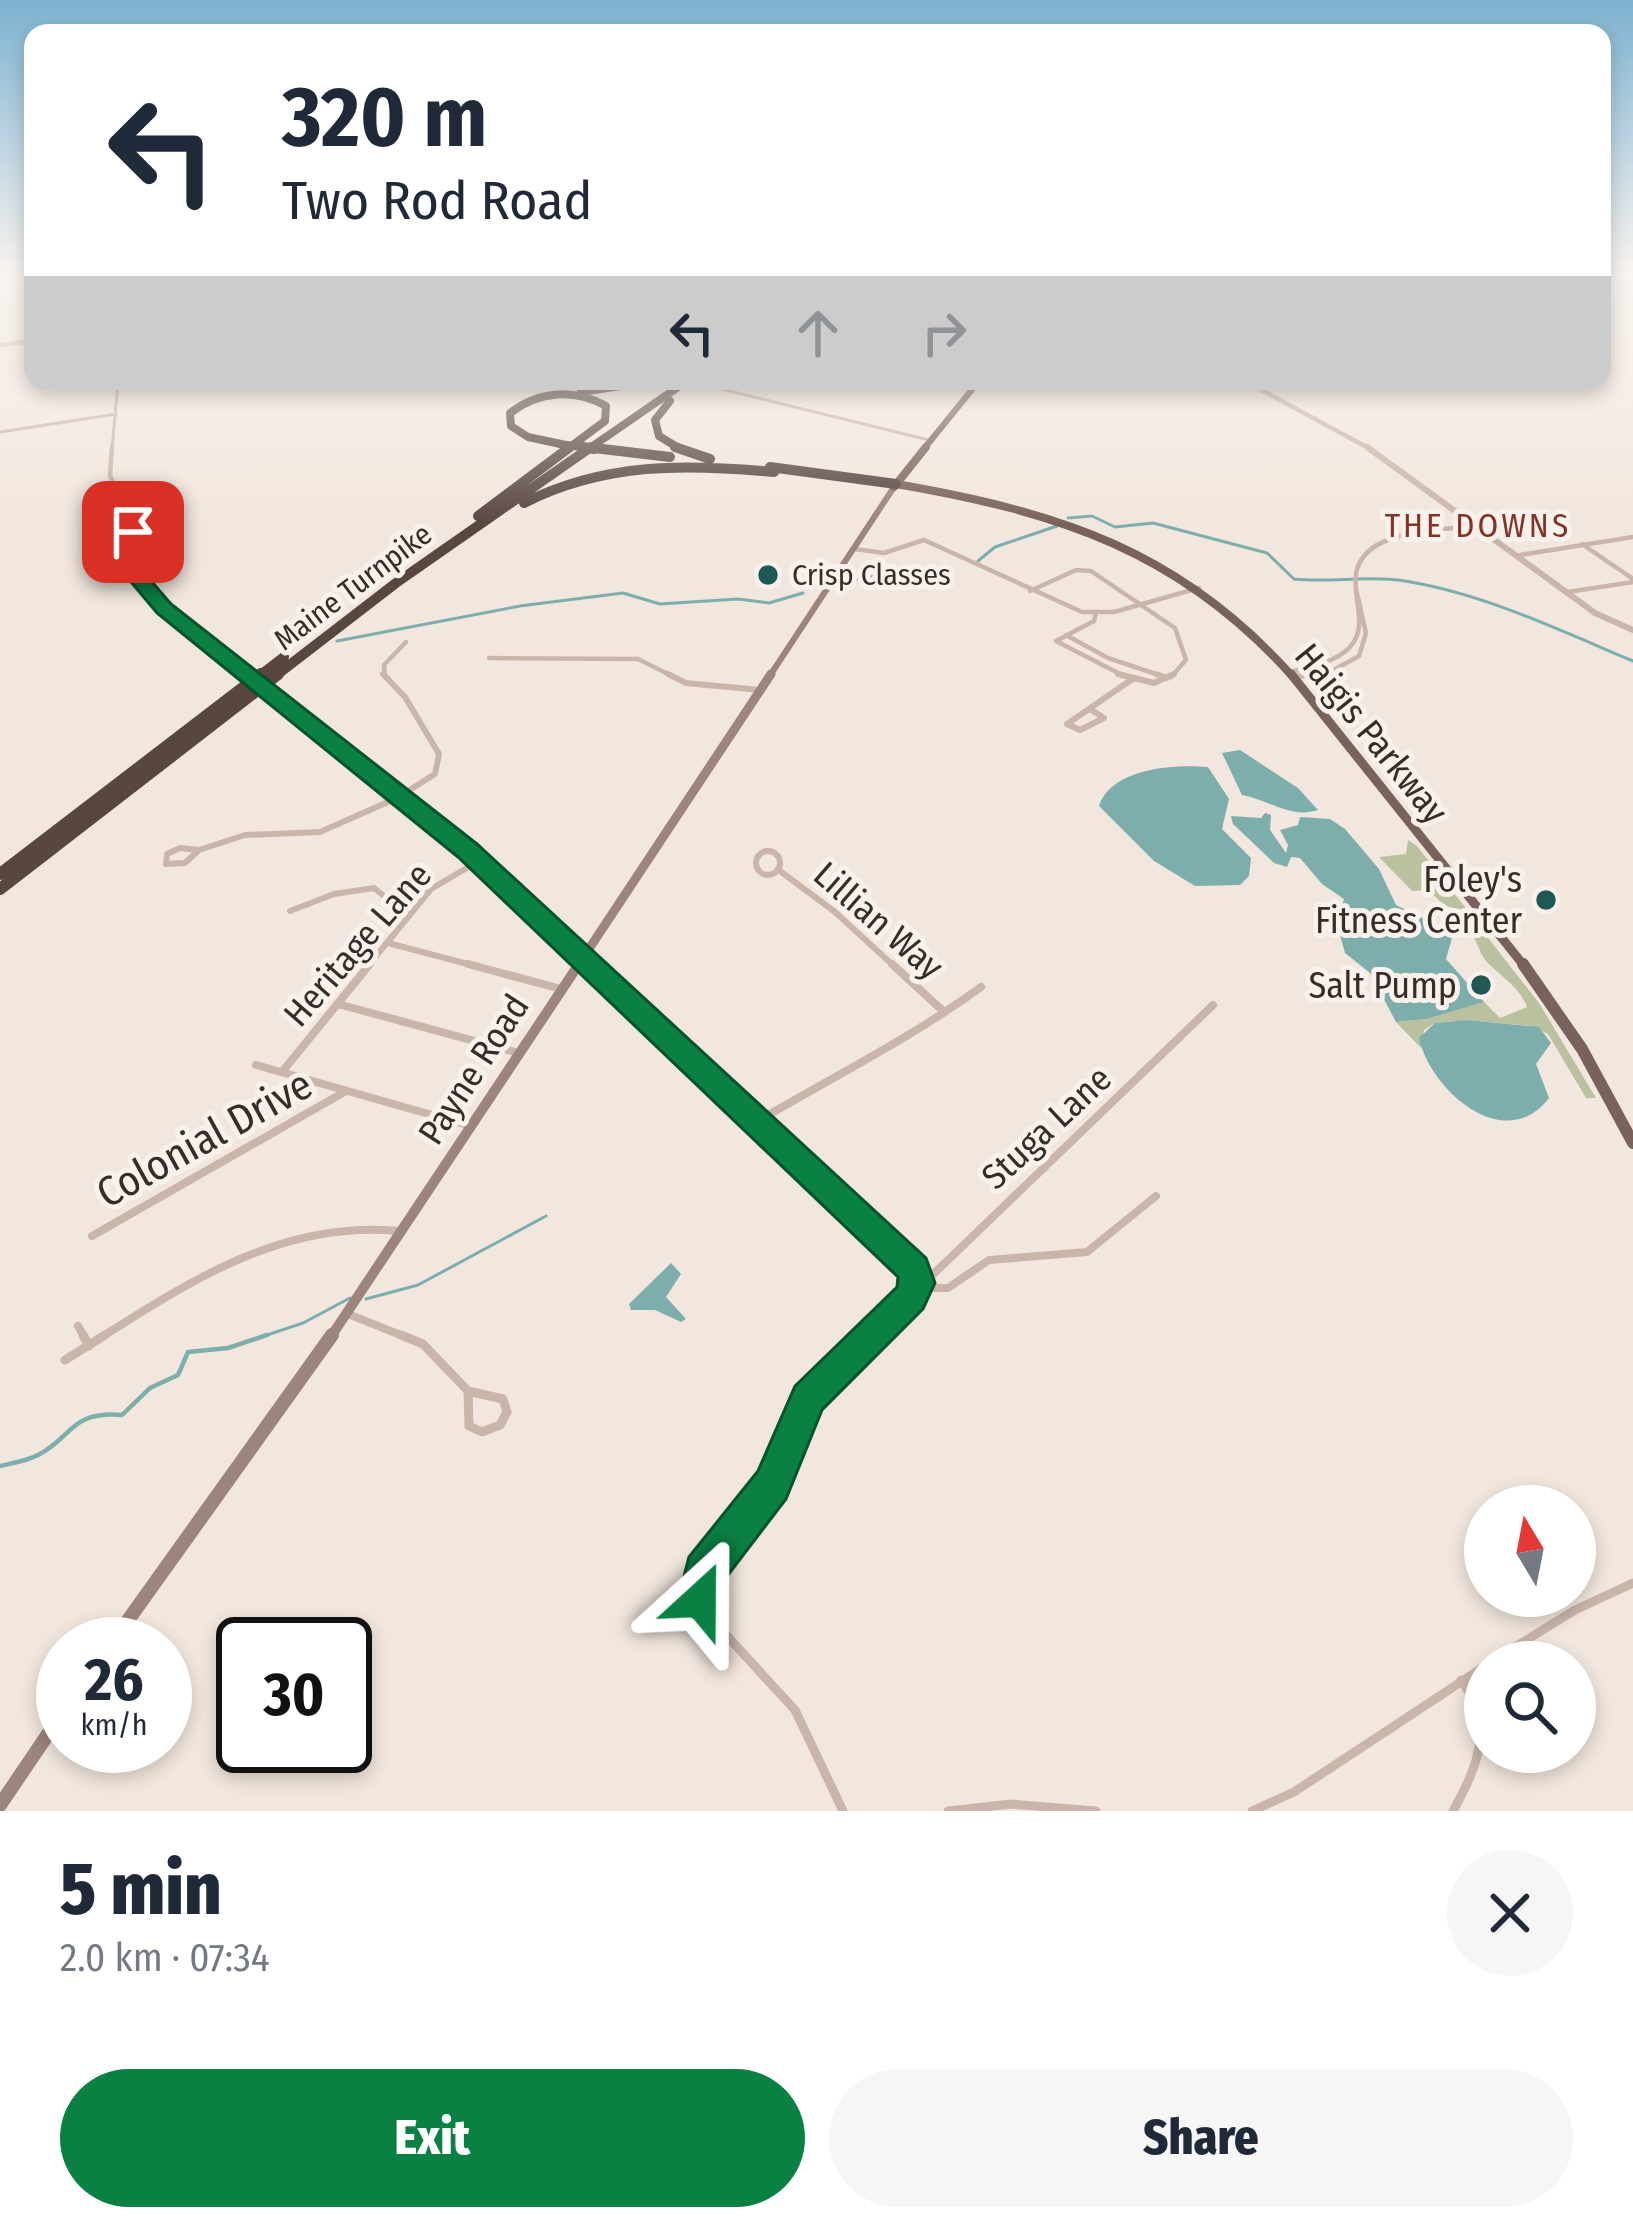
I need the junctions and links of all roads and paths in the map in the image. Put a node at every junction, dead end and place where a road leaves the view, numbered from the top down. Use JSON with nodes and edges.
{"nodes":[{"id":1,"x":117,"y":390,"type":"edge"},
{"id":2,"x":586,"y":390,"type":"edge"},
{"id":3,"x":662,"y":390,"type":"edge"},
{"id":4,"x":679,"y":390,"type":"edge"},
{"id":5,"x":683,"y":390,"type":"edge"},
{"id":6,"x":725,"y":390,"type":"edge"},
{"id":7,"x":972,"y":390,"type":"edge"},
{"id":8,"x":1261,"y":390,"type":"edge"},
{"id":9,"x":116,"y":414,"type":"junction"},
{"id":10,"x":0,"y":432,"type":"edge"},
{"id":11,"x":929,"y":440,"type":"junction"},
{"id":12,"x":560,"y":444,"type":"junction"},
{"id":13,"x":777,"y":470,"type":"junction"},
{"id":14,"x":898,"y":486,"type":"junction"},
{"id":15,"x":478,"y":516,"type":"junction"},
{"id":16,"x":1479,"y":525,"type":"junction"},
{"id":17,"x":1633,"y":537,"type":"edge"},
{"id":18,"x":1581,"y":543,"type":"junction"},
{"id":19,"x":856,"y":547,"type":"junction"},
{"id":20,"x":1520,"y":555,"type":"junction"},
{"id":21,"x":416,"y":568,"type":"junction"},
{"id":22,"x":1633,"y":580,"type":"edge"},
{"id":23,"x":1196,"y":586,"type":"junction"},
{"id":24,"x":1030,"y":591,"type":"junction"},
{"id":25,"x":1568,"y":592,"type":"junction"},
{"id":26,"x":1141,"y":604,"type":"junction"},
{"id":27,"x":1096,"y":614,"type":"junction"},
{"id":28,"x":1633,"y":630,"type":"edge"},
{"id":29,"x":1066,"y":635,"type":"junction"},
{"id":30,"x":406,"y":642,"type":"dead end"},
{"id":31,"x":396,"y":653,"type":"junction"},
{"id":32,"x":406,"y":655,"type":"dead end"},
{"id":33,"x":489,"y":658,"type":"dead end"},
{"id":34,"x":1291,"y":675,"type":"junction"},
{"id":35,"x":1133,"y":678,"type":"junction"},
{"id":36,"x":1168,"y":679,"type":"junction"},
{"id":37,"x":760,"y":690,"type":"junction"},
{"id":38,"x":1090,"y":709,"type":"junction"},
{"id":39,"x":401,"y":795,"type":"junction"},
{"id":40,"x":199,"y":850,"type":"junction"},
{"id":41,"x":479,"y":861,"type":"junction"},
{"id":42,"x":780,"y":871,"type":"junction"},
{"id":43,"x":0,"y":874,"type":"edge"},
{"id":44,"x":0,"y":889,"type":"edge"},
{"id":45,"x":290,"y":911,"type":"dead end"},
{"id":46,"x":409,"y":916,"type":"junction"},
{"id":47,"x":388,"y":943,"type":"junction"},
{"id":48,"x":583,"y":956,"type":"junction"},
{"id":49,"x":981,"y":987,"type":"dead end"},
{"id":50,"x":561,"y":988,"type":"junction"},
{"id":51,"x":338,"y":1004,"type":"junction"},
{"id":52,"x":1213,"y":1005,"type":"dead end"},
{"id":53,"x":1188,"y":1008,"type":"dead end"},
{"id":54,"x":943,"y":1011,"type":"junction"},
{"id":55,"x":1200,"y":1018,"type":"junction"},
{"id":56,"x":518,"y":1053,"type":"junction"},
{"id":57,"x":256,"y":1064,"type":"dead end"},
{"id":58,"x":282,"y":1072,"type":"junction"},
{"id":59,"x":346,"y":1091,"type":"junction"},
{"id":60,"x":758,"y":1121,"type":"junction"},
{"id":61,"x":471,"y":1126,"type":"junction"},
{"id":62,"x":1633,"y":1143,"type":"edge"},
{"id":63,"x":1156,"y":1196,"type":"dead end"},
{"id":64,"x":403,"y":1232,"type":"junction"},
{"id":65,"x":92,"y":1236,"type":"dead end"},
{"id":66,"x":916,"y":1288,"type":"junction"},
{"id":67,"x":347,"y":1314,"type":"junction"},
{"id":68,"x":78,"y":1326,"type":"dead end"},
{"id":69,"x":88,"y":1346,"type":"junction"},
{"id":70,"x":65,"y":1360,"type":"dead end"},
{"id":71,"x":468,"y":1390,"type":"junction"},
{"id":72,"x":1633,"y":1582,"type":"edge"},
{"id":73,"x":130,"y":1617,"type":"edge"},
{"id":74,"x":1525,"y":1641,"type":"edge"},
{"id":75,"x":1464,"y":1678,"type":"edge"},
{"id":76,"x":1461,"y":1680,"type":"junction"},
{"id":77,"x":36,"y":1751,"type":"edge"},
{"id":78,"x":0,"y":1804,"type":"edge"},
{"id":79,"x":843,"y":1811,"type":"edge"},
{"id":80,"x":948,"y":1811,"type":"edge"},
{"id":81,"x":1096,"y":1811,"type":"edge"},
{"id":82,"x":1252,"y":1811,"type":"edge"},
{"id":83,"x":1453,"y":1811,"type":"edge"}],
"edges":[{"from":1,"to":9,"type":"street"},
{"from":2,"to":12,"type":"highway"},
{"from":3,"to":15,"type":"highway","name":"Maine Turnpike"},
{"from":4,"to":21,"type":"highway","name":"Maine Turnpike"},
{"from":5,"to":13,"type":"highway"},
{"from":6,"to":11,"type":"street"},
{"from":7,"to":11,"type":"main road","name":"Payne Road"},
{"from":8,"to":16,"type":"street"},
{"from":9,"to":10,"type":"street"},
{"from":9,"to":39,"type":"street","bridge":true},
{"from":11,"to":14,"type":"main road","name":"Payne Road"},
{"from":12,"to":13,"type":"highway","bridge":true},
{"from":12,"to":15,"type":"highway"},
{"from":13,"to":14,"type":"highway"},
{"from":13,"to":21,"type":"highway"},
{"from":14,"to":19,"type":"main road","name":"Payne Road"},
{"from":14,"to":23,"type":"main road","name":"Haigis Parkway"},
{"from":15,"to":43,"type":"highway","name":"Maine Turnpike"},
{"from":16,"to":20,"type":"street"},
{"from":16,"to":34,"type":"street"},
{"from":17,"to":18,"type":"street"},
{"from":18,"to":20,"type":"street"},
{"from":18,"to":22,"type":"street"},
{"from":19,"to":24,"type":"street"},
{"from":19,"to":37,"type":"main road","name":"Payne Road"},
{"from":20,"to":25,"type":"street"},
{"from":21,"to":44,"type":"highway","name":"Maine Turnpike"},
{"from":22,"to":25,"type":"street"},
{"from":23,"to":26,"type":"street"},
{"from":23,"to":34,"type":"main road","name":"Haigis Parkway"},
{"from":24,"to":26,"type":"street"},
{"from":24,"to":27,"type":"street"},
{"from":25,"to":28,"type":"street"},
{"from":26,"to":27,"type":"street"},
{"from":26,"to":36,"type":"street"},
{"from":27,"to":29,"type":"street"},
{"from":29,"to":35,"type":"street"},
{"from":29,"to":36,"type":"street"},
{"from":30,"to":31,"type":"street"},
{"from":31,"to":32,"type":"street"},
{"from":31,"to":39,"type":"street"},
{"from":33,"to":37,"type":"street"},
{"from":34,"to":62,"type":"main road","name":"Haigis Parkway"},
{"from":35,"to":36,"type":"street"},
{"from":35,"to":38,"type":"street"},
{"from":37,"to":48,"type":"main road","name":"Payne Road"},
{"from":38,"to":38,"type":"street"},
{"from":39,"to":40,"type":"street"},
{"from":39,"to":41,"type":"street"},
{"from":40,"to":40,"type":"street"},
{"from":41,"to":46,"type":"street","name":"Heritage Lane"},
{"from":41,"to":48,"type":"street"},
{"from":42,"to":42,"type":"street","name":"Lillian Way"},
{"from":42,"to":54,"type":"street","name":"Lillian Way"},
{"from":45,"to":46,"type":"street"},
{"from":46,"to":47,"type":"street","name":"Heritage Lane"},
{"from":47,"to":50,"type":"street"},
{"from":47,"to":51,"type":"street","name":"Heritage Lane"},
{"from":48,"to":50,"type":"main road","name":"Payne Road"},
{"from":48,"to":60,"type":"street"},
{"from":49,"to":54,"type":"street"},
{"from":50,"to":56,"type":"main road","name":"Payne Road"},
{"from":51,"to":56,"type":"street"},
{"from":51,"to":58,"type":"street","name":"Heritage Lane"},
{"from":52,"to":55,"type":"street","name":"Stuga Lane"},
{"from":53,"to":55,"type":"street"},
{"from":54,"to":60,"type":"street"},
{"from":55,"to":66,"type":"street","name":"Stuga Lane"},
{"from":56,"to":61,"type":"main road","name":"Payne Road"},
{"from":57,"to":58,"type":"street"},
{"from":58,"to":59,"type":"street"},
{"from":59,"to":61,"type":"street"},
{"from":59,"to":65,"type":"street","name":"Colonial Drive"},
{"from":60,"to":66,"type":"street"},
{"from":61,"to":64,"type":"main road","name":"Payne Road"},
{"from":63,"to":66,"type":"street"},
{"from":64,"to":67,"type":"main road","name":"Payne Road"},
{"from":64,"to":69,"type":"street"},
{"from":66,"to":79,"type":"street","name":"Stuga Lane"},
{"from":67,"to":71,"type":"street"},
{"from":67,"to":73,"type":"main road","name":"Payne Road"},
{"from":68,"to":69,"type":"street"},
{"from":69,"to":70,"type":"street"},
{"from":71,"to":71,"type":"street"},
{"from":72,"to":74,"type":"street"},
{"from":75,"to":76,"type":"street"},
{"from":76,"to":82,"type":"street"},
{"from":76,"to":83,"type":"street"},
{"from":77,"to":78,"type":"main road"},
{"from":80,"to":81,"type":"street"}]}
